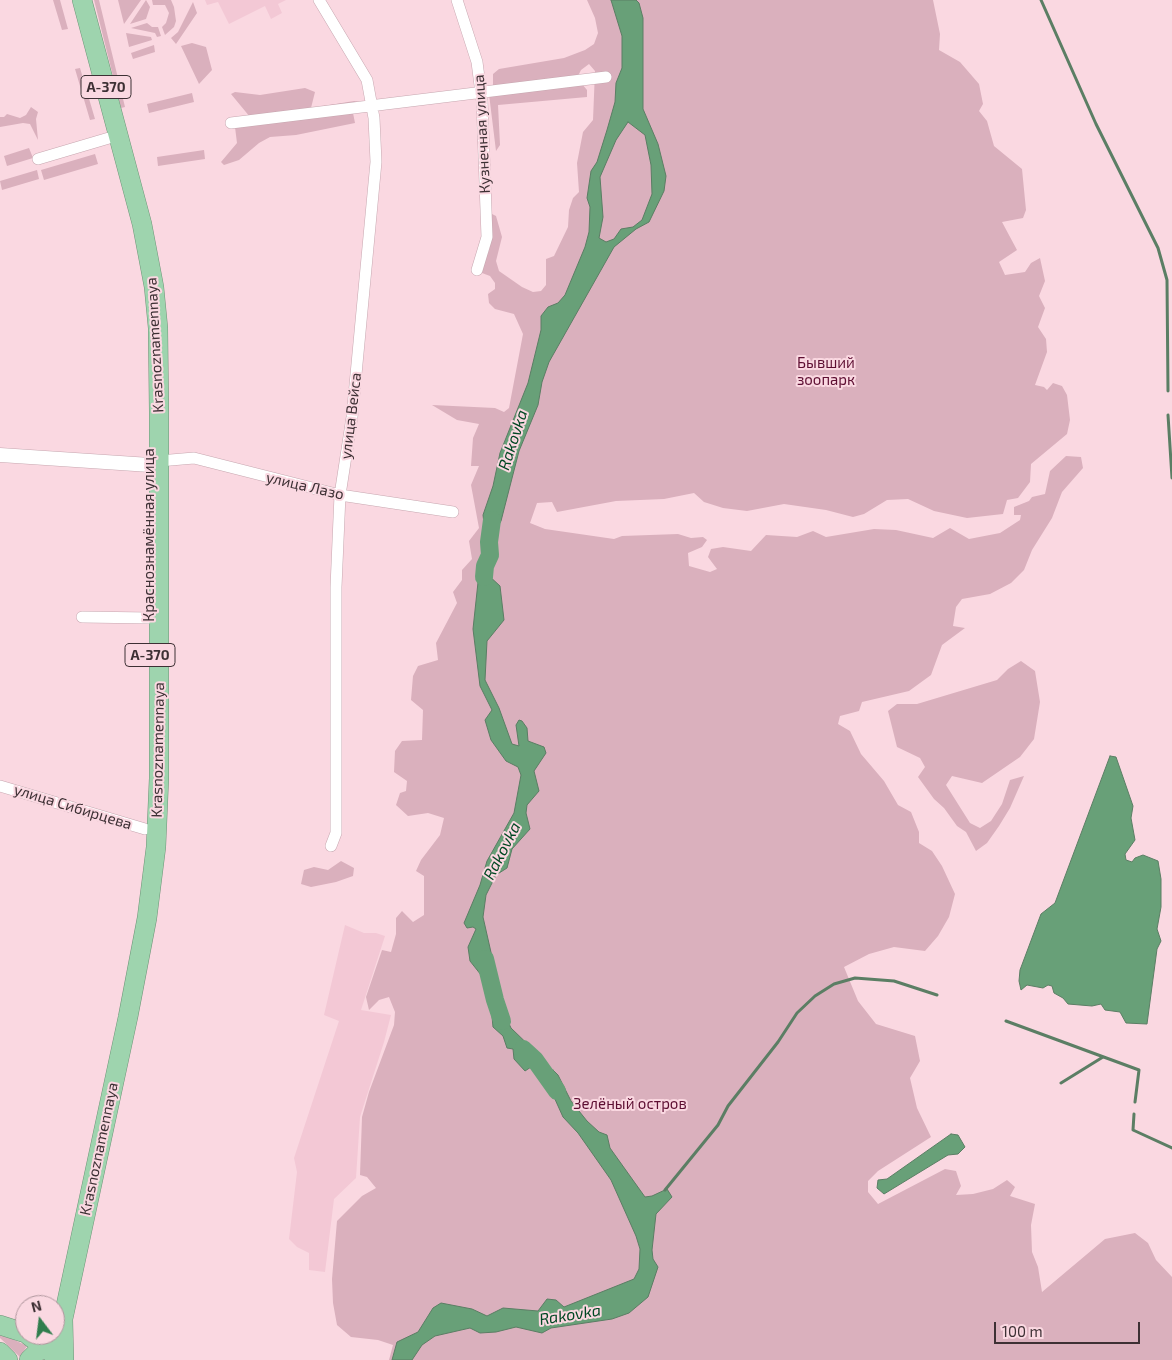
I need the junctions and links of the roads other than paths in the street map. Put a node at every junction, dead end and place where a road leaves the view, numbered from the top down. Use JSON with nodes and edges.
{"nodes":[{"id":1,"x":72,"y":0,"type":"edge"},
{"id":2,"x":82,"y":0,"type":"edge"},
{"id":3,"x":319,"y":0,"type":"edge"},
{"id":4,"x":457,"y":0,"type":"edge"},
{"id":5,"x":606,"y":77,"type":"dead end"},
{"id":6,"x":481,"y":91,"type":"junction"},
{"id":7,"x":373,"y":106,"type":"junction"},
{"id":8,"x":231,"y":123,"type":"dead end"},
{"id":9,"x":110,"y":138,"type":"junction"},
{"id":10,"x":38,"y":160,"type":"dead end"},
{"id":11,"x":477,"y":270,"type":"dead end"},
{"id":12,"x":153,"y":330,"type":"junction"},
{"id":13,"x":0,"y":455,"type":"edge"},
{"id":14,"x":154,"y":463,"type":"junction"},
{"id":15,"x":340,"y":495,"type":"junction"},
{"id":16,"x":453,"y":512,"type":"dead end"},
{"id":17,"x":154,"y":576,"type":"junction"},
{"id":18,"x":82,"y":617,"type":"dead end"},
{"id":19,"x":149,"y":618,"type":"junction"},
{"id":20,"x":0,"y":786,"type":"edge"},
{"id":21,"x":151,"y":830,"type":"junction"},
{"id":22,"x":331,"y":846,"type":"dead end"},
{"id":23,"x":58,"y":1295,"type":"edge"},
{"id":24,"x":0,"y":1325,"type":"edge"},
{"id":25,"x":15,"y":1330,"type":"edge"},
{"id":26,"x":34,"y":1345,"type":"edge"},
{"id":27,"x":45,"y":1345,"type":"edge"},
{"id":28,"x":0,"y":1352,"type":"edge"},
{"id":29,"x":8,"y":1360,"type":"edge"},
{"id":30,"x":29,"y":1360,"type":"edge"},
{"id":31,"x":62,"y":1360,"type":"edge"}],
"edges":[{"from":1,"to":9,"type":"highway","number":"А-370"},
{"from":2,"to":12,"type":"highway","name":"Krasnoznamennaya","number":"А-370"},
{"from":3,"to":7,"type":"street","name":"улица Вейса"},
{"from":4,"to":6,"type":"street","name":"Кузнечная улица"},
{"from":5,"to":6,"type":"street"},
{"from":6,"to":7,"type":"street"},
{"from":6,"to":11,"type":"street","name":"Кузнечная улица"},
{"from":7,"to":8,"type":"street"},
{"from":7,"to":15,"type":"street","name":"улица Вейса"},
{"from":9,"to":10,"type":"street"},
{"from":9,"to":12,"type":"highway","number":"А-370"},
{"from":12,"to":14,"type":"highway","name":"Krasnoznamennaya","number":"А-370"},
{"from":13,"to":14,"type":"street","name":"улица Лазо"},
{"from":14,"to":15,"type":"street","name":"улица Лазо"},
{"from":14,"to":17,"type":"highway","name":"Krasnoznamennaya","number":"А-370"},
{"from":15,"to":16,"type":"street","name":"улица Лазо"},
{"from":15,"to":22,"type":"street","name":"улица Вейса"},
{"from":17,"to":19,"type":"highway","name":"Краснознамённая улица","number":"А-370"},
{"from":17,"to":21,"type":"highway","name":"Krasnoznamennaya","number":"А-370"},
{"from":18,"to":19,"type":"street"},
{"from":19,"to":21,"type":"highway","name":"Краснознамённая улица","number":"А-370"},
{"from":20,"to":21,"type":"street","name":"улица Сибирцева"},
{"from":21,"to":23,"type":"highway","name":"Краснознамённая улица","number":"А-370"},
{"from":21,"to":31,"type":"highway","name":"Краснознамённая улица","number":"А-370"},
{"from":24,"to":25,"type":"highway","number":"А-370"},
{"from":26,"to":30,"type":"highway"},
{"from":27,"to":31,"type":"highway","number":"А-370"},
{"from":28,"to":29,"type":"highway"}]}
